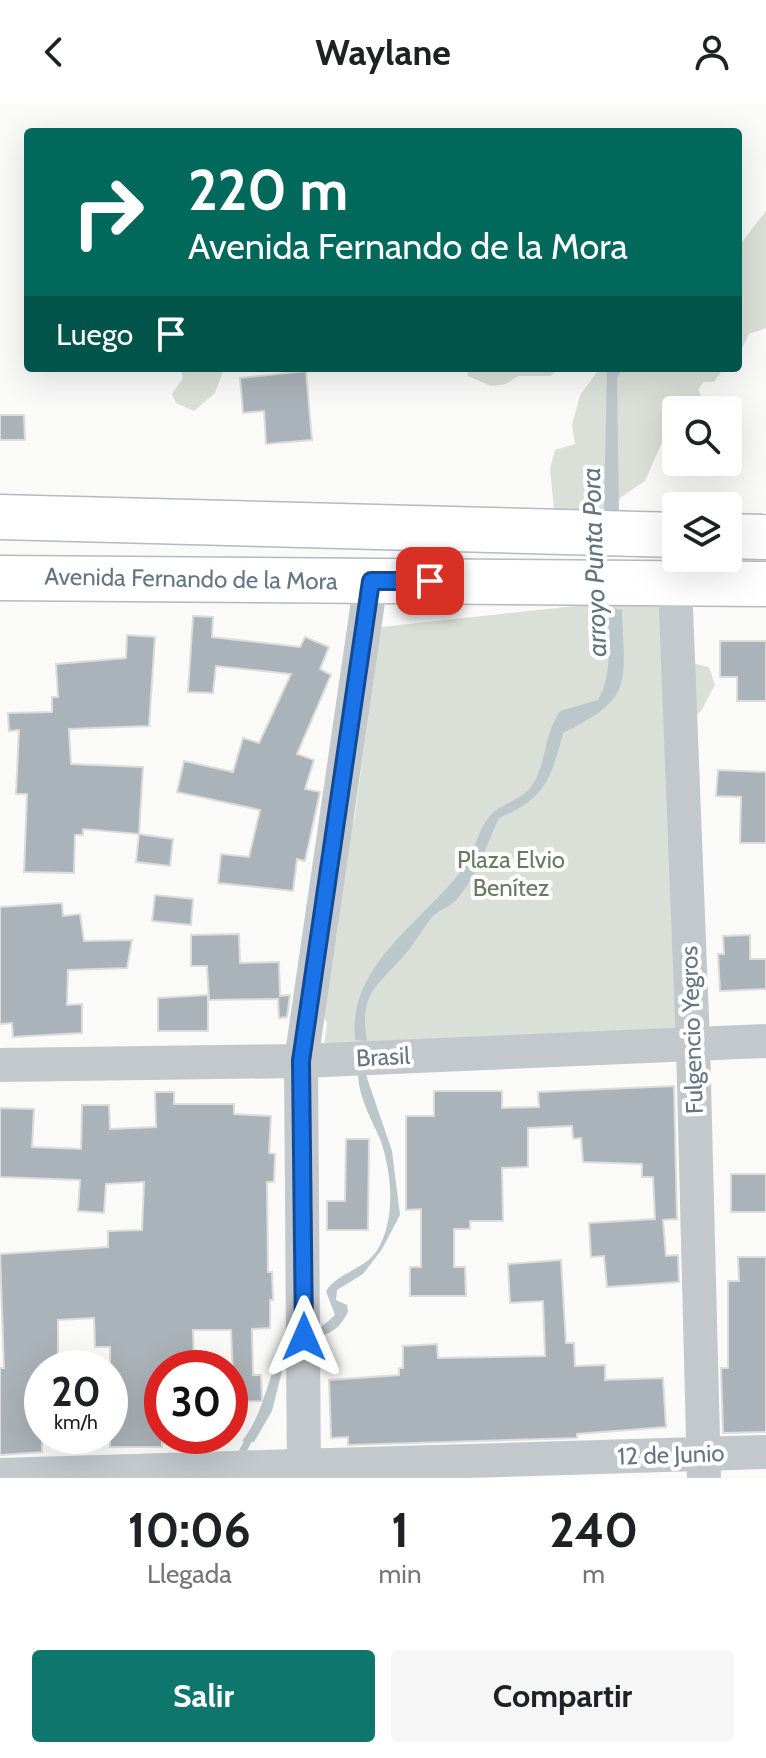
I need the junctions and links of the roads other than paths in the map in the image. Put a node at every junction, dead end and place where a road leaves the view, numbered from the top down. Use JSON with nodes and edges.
{"nodes":[{"id":1,"x":0,"y":517,"type":"edge"},
{"id":2,"x":662,"y":535,"type":"edge"},
{"id":3,"x":742,"y":536,"type":"edge"},
{"id":4,"x":766,"y":537,"type":"edge"},
{"id":5,"x":0,"y":578,"type":"edge"},
{"id":6,"x":371,"y":581,"type":"junction"},
{"id":7,"x":659,"y":583,"type":"junction"},
{"id":8,"x":766,"y":584,"type":"edge"},
{"id":9,"x":766,"y":1041,"type":"edge"},
{"id":10,"x":693,"y":1044,"type":"junction"},
{"id":11,"x":301,"y":1061,"type":"junction"},
{"id":12,"x":0,"y":1065,"type":"edge"},
{"id":13,"x":766,"y":1452,"type":"edge"},
{"id":14,"x":704,"y":1466,"type":"edge"},
{"id":15,"x":304,"y":1472,"type":"edge"},
{"id":16,"x":0,"y":1475,"type":"edge"}],
"edges":[{"from":1,"to":2,"type":"main road"},
{"from":3,"to":4,"type":"main road"},
{"from":5,"to":6,"type":"main road","name":"Avenida Fernando de la Mora"},
{"from":6,"to":7,"type":"main road","name":"Avenida Fernando de la Mora"},
{"from":6,"to":11,"type":"street"},
{"from":7,"to":8,"type":"main road","name":"Avenida Fernando de la Mora"},
{"from":7,"to":10,"type":"street","name":"Fulgencio Yegros"},
{"from":9,"to":10,"type":"street","name":"Brasil"},
{"from":10,"to":11,"type":"street","name":"Brasil"},
{"from":10,"to":14,"type":"street","name":"Fulgencio Yegros"},
{"from":11,"to":12,"type":"street","name":"Brasil"},
{"from":11,"to":15,"type":"street"},
{"from":13,"to":14,"type":"street","name":"12 de Junio"},
{"from":14,"to":15,"type":"street","name":"12 de Junio"},
{"from":15,"to":16,"type":"street","name":"12 de Junio"}]}
